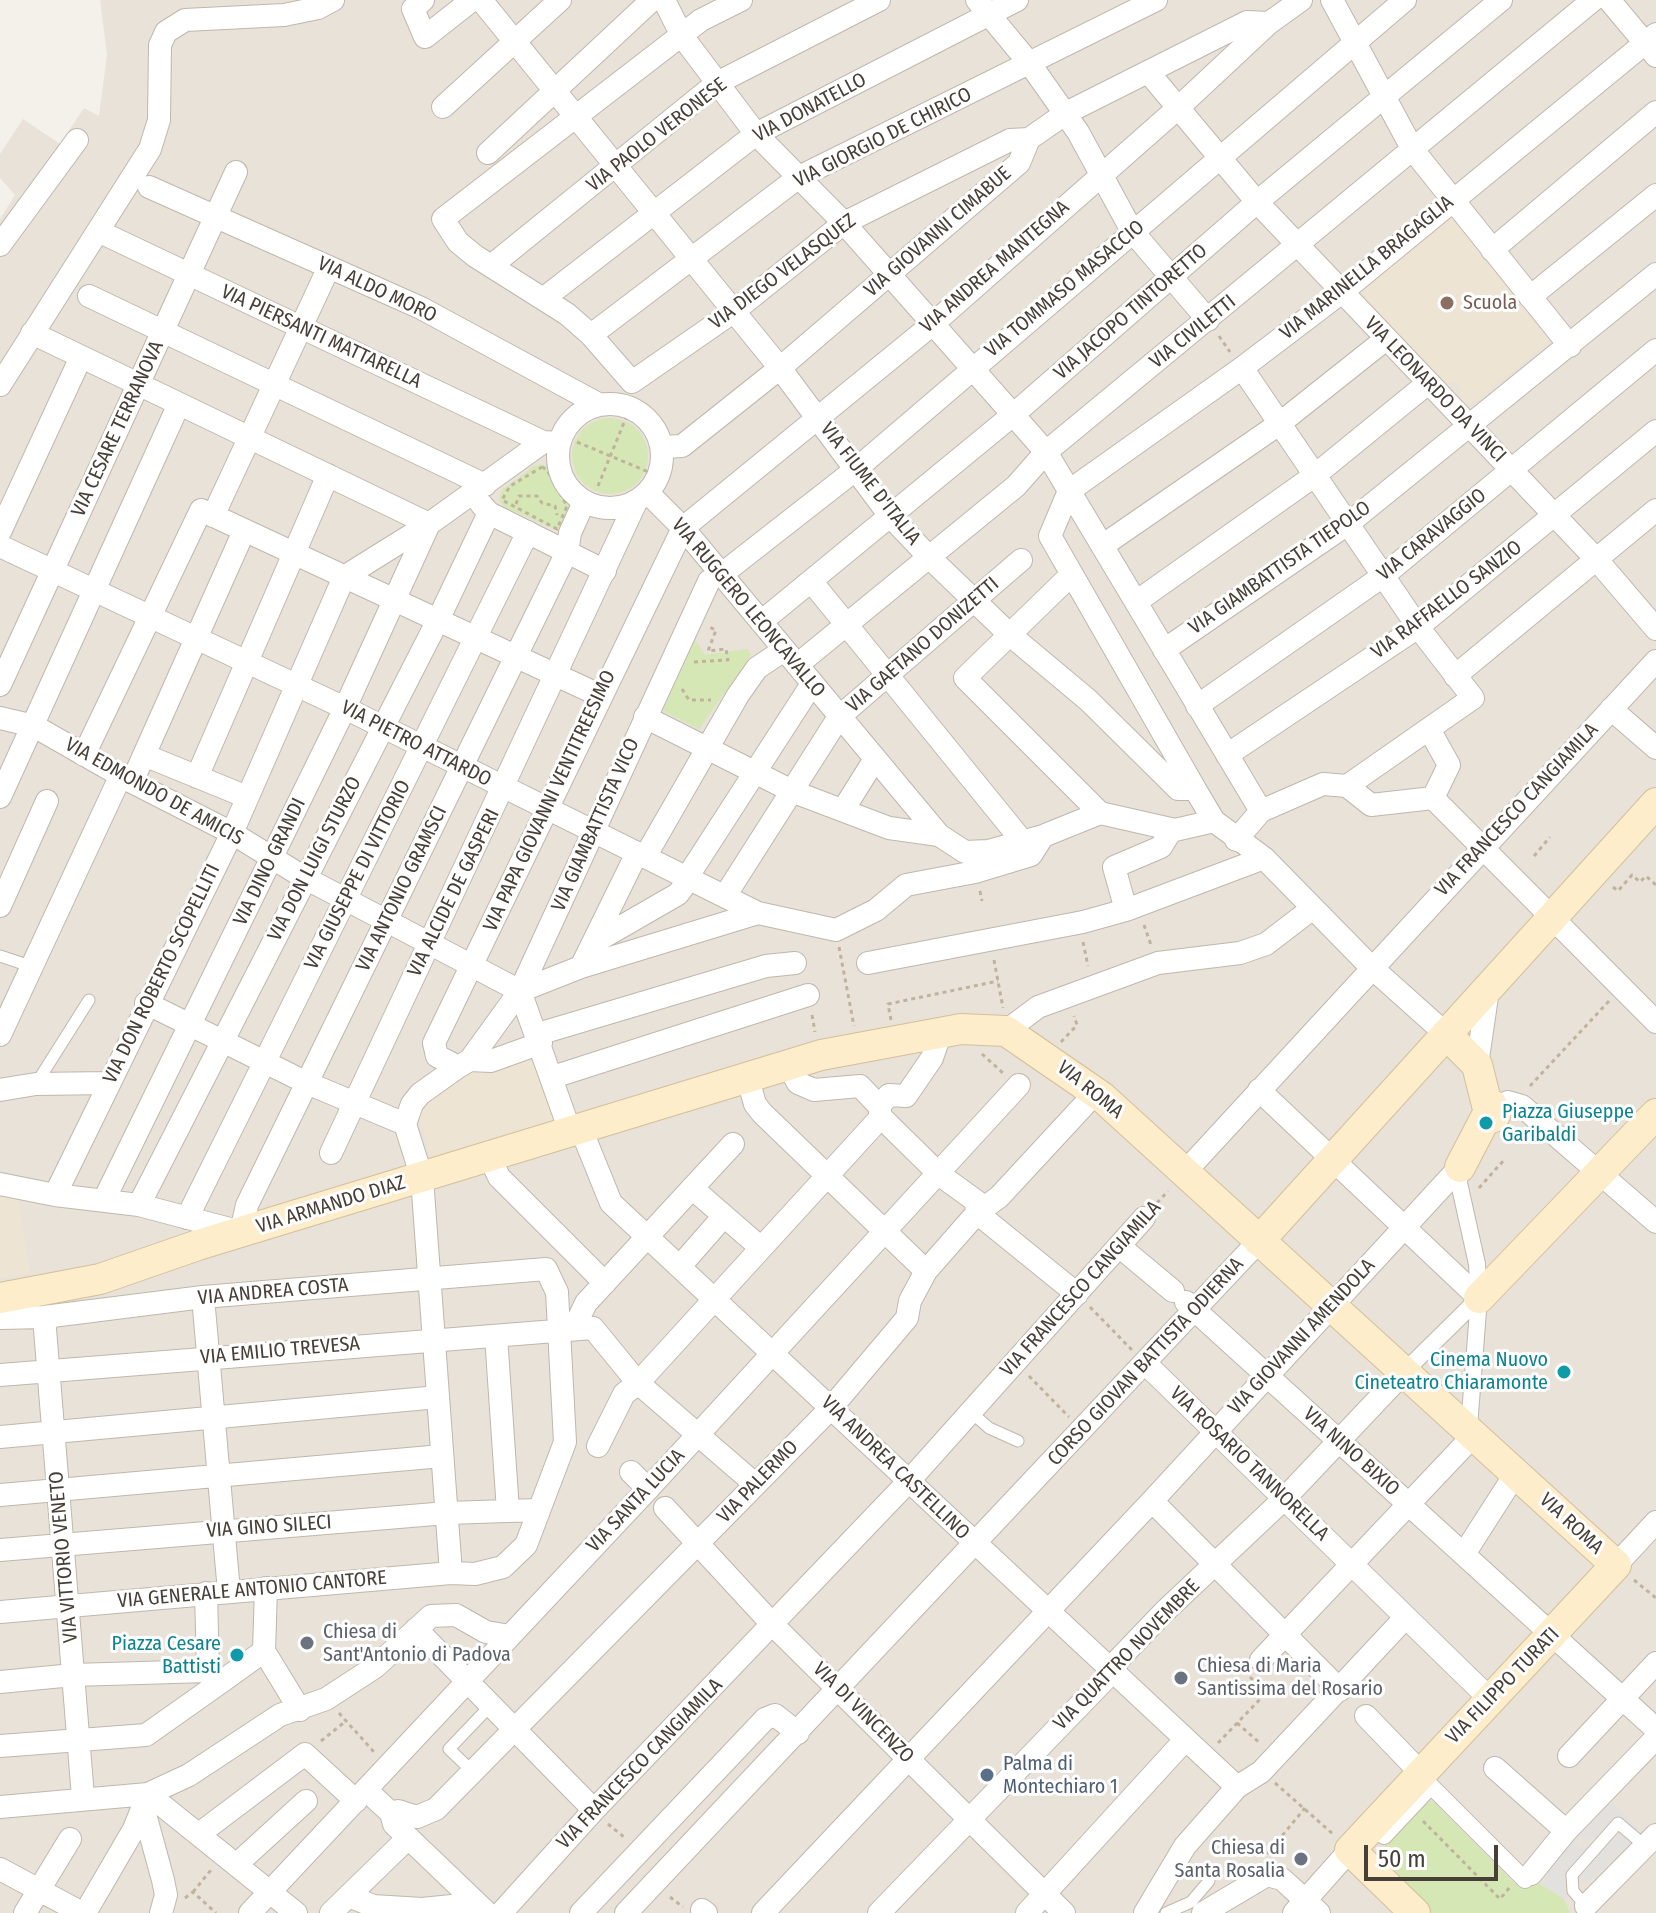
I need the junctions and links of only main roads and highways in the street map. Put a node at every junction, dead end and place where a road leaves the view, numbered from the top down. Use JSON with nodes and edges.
{"nodes":[{"id":1,"x":1656,"y":803,"type":"edge"},
{"id":2,"x":1446,"y":1034,"type":"junction"},
{"id":3,"x":1656,"y":1114,"type":"edge"},
{"id":4,"x":1460,"y":1167,"type":"road end"},
{"id":5,"x":422,"y":1178,"type":"joint"},
{"id":6,"x":1259,"y":1241,"type":"junction"},
{"id":7,"x":0,"y":1298,"type":"edge"},
{"id":8,"x":1479,"y":1298,"type":"road end"},
{"id":9,"x":1616,"y":1565,"type":"joint"},
{"id":10,"x":1415,"y":1913,"type":"edge"}],
"edges":[{"from":1,"to":2,"type":"main road","name":"CORSO GIOVAN BATTISTA ODIERNA"},
{"from":2,"to":4,"type":"main road"},
{"from":2,"to":6,"type":"main road","name":"CORSO GIOVAN BATTISTA ODIERNA"},
{"from":3,"to":8,"type":"main road"},
{"from":5,"to":6,"type":"main road","name":"VIA ROMA"},
{"from":5,"to":7,"type":"main road","name":"VIA ARMANDO DIAZ"},
{"from":6,"to":9,"type":"main road","name":"VIA ROMA"},
{"from":9,"to":10,"type":"main road","name":"VIA FILIPPO TURATI"}]}
